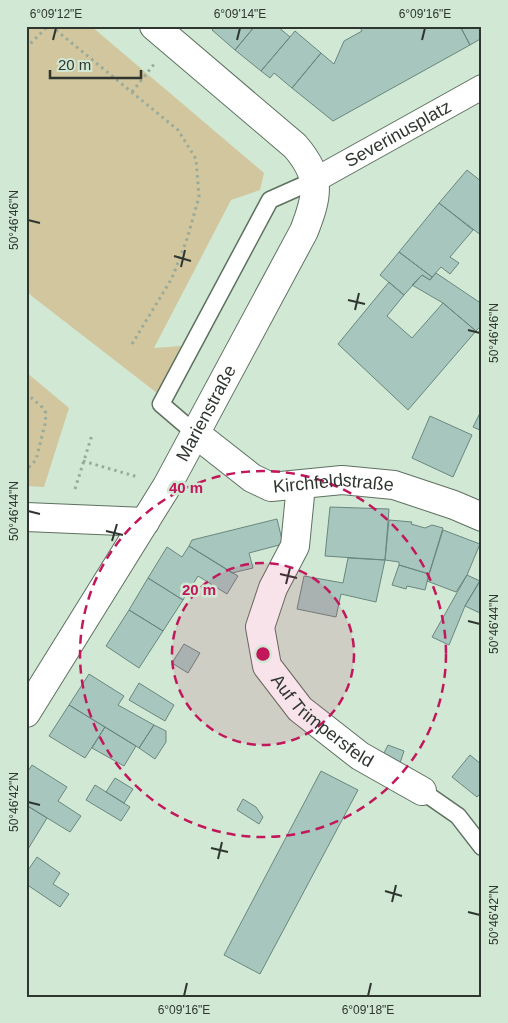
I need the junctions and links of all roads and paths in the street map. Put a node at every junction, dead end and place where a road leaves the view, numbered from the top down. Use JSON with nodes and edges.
{"nodes":[{"id":1,"x":49,"y":26,"type":"edge"},
{"id":2,"x":164,"y":34,"type":"edge"},
{"id":3,"x":26,"y":48,"type":"edge"},
{"id":4,"x":482,"y":87,"type":"edge"},
{"id":5,"x":132,"y":92,"type":"junction"},
{"id":6,"x":315,"y":180,"type":"junction"},
{"id":7,"x":132,"y":344,"type":"dead end"},
{"id":8,"x":26,"y":393,"type":"edge"},
{"id":9,"x":196,"y":434,"type":"junction"},
{"id":10,"x":92,"y":435,"type":"dead end"},
{"id":11,"x":84,"y":462,"type":"junction"},
{"id":12,"x":105,"y":467,"type":"dead end"},
{"id":13,"x":26,"y":470,"type":"edge"},
{"id":14,"x":301,"y":485,"type":"junction"},
{"id":15,"x":76,"y":486,"type":"dead end"},
{"id":16,"x":26,"y":517,"type":"edge"},
{"id":17,"x":482,"y":517,"type":"edge"},
{"id":18,"x":145,"y":522,"type":"junction"},
{"id":19,"x":26,"y":713,"type":"edge"},
{"id":20,"x":422,"y":791,"type":"joint"},
{"id":21,"x":482,"y":847,"type":"edge"}],
"edges":[{"from":1,"to":3,"type":"path"},
{"from":1,"to":5,"type":"path"},
{"from":2,"to":5,"type":"path"},
{"from":2,"to":6,"type":"street"},
{"from":4,"to":6,"type":"street","name":"Severinusplatz"},
{"from":5,"to":7,"type":"path"},
{"from":6,"to":9,"type":"street","name":"Marienstraße"},
{"from":6,"to":9,"type":"lane"},
{"from":8,"to":13,"type":"path"},
{"from":9,"to":14,"type":"street","name":"Kirchfeldstraße"},
{"from":9,"to":18,"type":"street","name":"Marienstraße"},
{"from":10,"to":11,"type":"path"},
{"from":11,"to":12,"type":"path"},
{"from":11,"to":15,"type":"path"},
{"from":14,"to":17,"type":"street","name":"Kirchfeldstraße"},
{"from":14,"to":20,"type":"street","name":"Auf Trimpersfeld"},
{"from":16,"to":18,"type":"street"},
{"from":18,"to":19,"type":"street","name":"Marienstraße"},
{"from":20,"to":21,"type":"lane","name":"Auf Trimpersfeld"}]}
